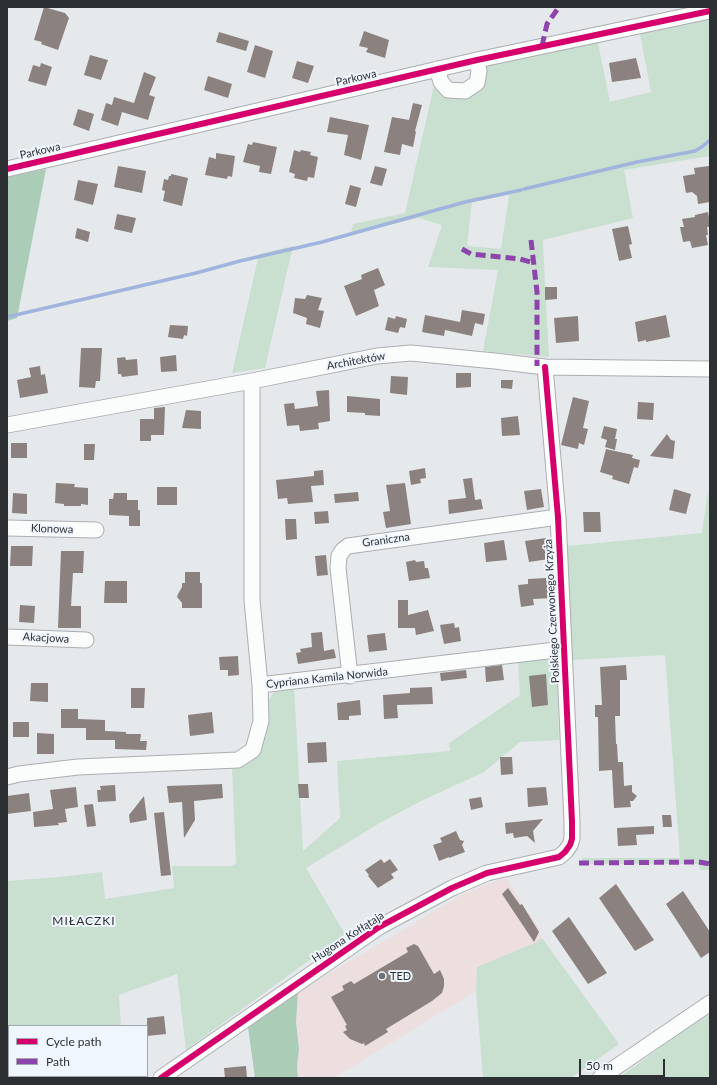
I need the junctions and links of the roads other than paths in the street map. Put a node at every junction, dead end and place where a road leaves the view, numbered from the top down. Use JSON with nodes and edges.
{"nodes":[{"id":1,"x":710,"y":11,"type":"edge"},
{"id":2,"x":477,"y":60,"type":"junction"},
{"id":3,"x":437,"y":69,"type":"junction"},
{"id":4,"x":7,"y":169,"type":"edge"},
{"id":5,"x":545,"y":367,"type":"junction"},
{"id":6,"x":710,"y":369,"type":"edge"},
{"id":7,"x":252,"y":381,"type":"junction"},
{"id":8,"x":7,"y":425,"type":"edge"},
{"id":9,"x":558,"y":517,"type":"junction"},
{"id":10,"x":7,"y":528,"type":"edge"},
{"id":11,"x":96,"y":530,"type":"dead end"},
{"id":12,"x":7,"y":636,"type":"edge"},
{"id":13,"x":86,"y":640,"type":"dead end"},
{"id":14,"x":564,"y":649,"type":"junction"},
{"id":15,"x":350,"y":676,"type":"junction"},
{"id":16,"x":260,"y":685,"type":"junction"},
{"id":17,"x":7,"y":777,"type":"edge"},
{"id":18,"x":565,"y":852,"type":"joint"},
{"id":19,"x":710,"y":1003,"type":"edge"},
{"id":20,"x":161,"y":1078,"type":"edge"},
{"id":21,"x":600,"y":1078,"type":"edge"}],
"edges":[{"from":1,"to":2,"type":"street","name":"Parkowa"},
{"from":2,"to":3,"type":"street","name":"Parkowa"},
{"from":2,"to":3,"type":"street"},
{"from":3,"to":4,"type":"street","name":"Parkowa"},
{"from":5,"to":6,"type":"street","name":"Architektów"},
{"from":5,"to":7,"type":"street","name":"Architektów"},
{"from":5,"to":9,"type":"street","name":"Polskiego Czerwonego Krzyża"},
{"from":7,"to":8,"type":"street","name":"Architektów"},
{"from":7,"to":16,"type":"street"},
{"from":9,"to":14,"type":"street","name":"Polskiego Czerwonego Krzyża"},
{"from":9,"to":15,"type":"street","name":"Graniczna"},
{"from":10,"to":11,"type":"street","name":"Klonowa"},
{"from":12,"to":13,"type":"street","name":"Akacjowa"},
{"from":14,"to":15,"type":"street","name":"Cypriana Kamila Norwida"},
{"from":14,"to":18,"type":"street","name":"Polskiego Czerwonego Krzyża"},
{"from":15,"to":16,"type":"street","name":"Cypriana Kamila Norwida"},
{"from":16,"to":17,"type":"street","name":"Cypriana Kamila Norwida"},
{"from":18,"to":20,"type":"street","name":"Hugona Kołłątaja"},
{"from":19,"to":21,"type":"street"}]}
